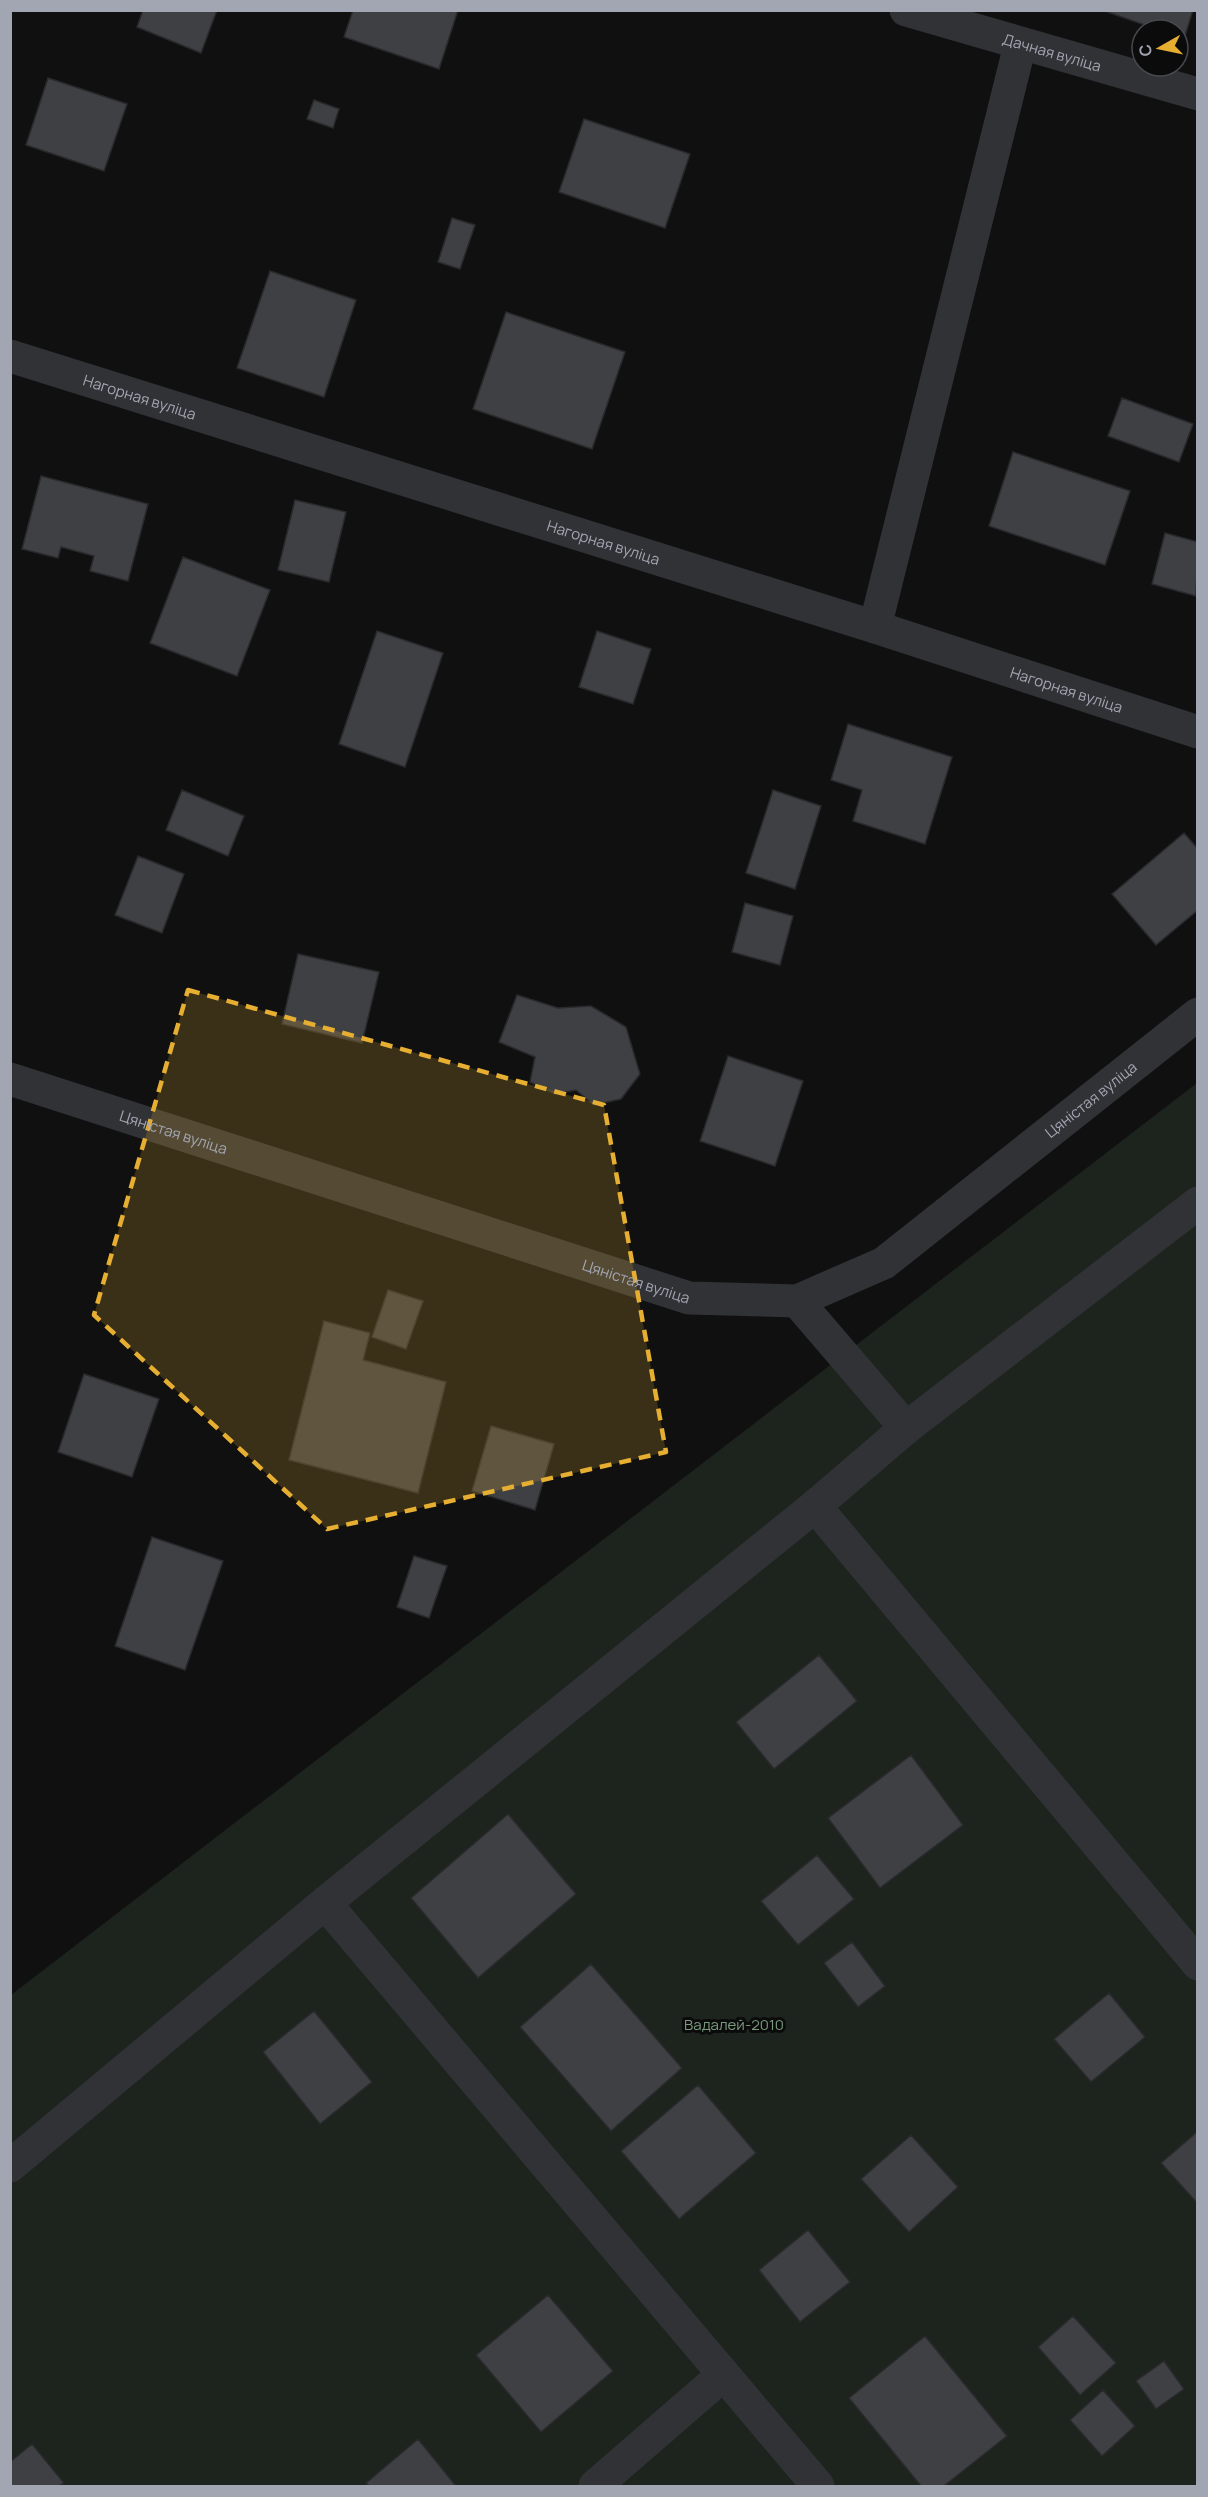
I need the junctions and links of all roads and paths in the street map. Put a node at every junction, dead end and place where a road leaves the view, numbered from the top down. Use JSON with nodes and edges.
{"nodes":[{"id":1,"x":906,"y":10,"type":"edge"},
{"id":2,"x":1020,"y":45,"type":"junction"},
{"id":3,"x":1197,"y":94,"type":"edge"},
{"id":4,"x":10,"y":356,"type":"edge"},
{"id":5,"x":875,"y":627,"type":"junction"},
{"id":6,"x":1197,"y":732,"type":"edge"},
{"id":7,"x":1197,"y":1014,"type":"edge"},
{"id":8,"x":10,"y":1079,"type":"edge"},
{"id":9,"x":1197,"y":1203,"type":"edge"},
{"id":10,"x":797,"y":1301,"type":"junction"},
{"id":11,"x":906,"y":1428,"type":"junction"},
{"id":12,"x":815,"y":1506,"type":"junction"},
{"id":13,"x":325,"y":1903,"type":"junction"},
{"id":14,"x":1197,"y":1964,"type":"edge"},
{"id":15,"x":10,"y":2166,"type":"edge"},
{"id":16,"x":723,"y":2375,"type":"junction"},
{"id":17,"x":595,"y":2487,"type":"edge"},
{"id":18,"x":818,"y":2487,"type":"edge"}],
"edges":[{"from":1,"to":2,"type":"street","name":"Дачная вуліца"},
{"from":2,"to":3,"type":"street","name":"Дачная вуліца"},
{"from":2,"to":5,"type":"street"},
{"from":4,"to":5,"type":"street","name":"Нагорная вуліца"},
{"from":5,"to":6,"type":"street","name":"Нагорная вуліца"},
{"from":7,"to":10,"type":"street","name":"Цяністая вуліца"},
{"from":8,"to":10,"type":"street","name":"Цяністая вуліца"},
{"from":9,"to":11,"type":"street"},
{"from":10,"to":11,"type":"street"},
{"from":11,"to":12,"type":"street"},
{"from":12,"to":13,"type":"street"},
{"from":12,"to":14,"type":"street"},
{"from":13,"to":15,"type":"street"},
{"from":13,"to":16,"type":"street"},
{"from":16,"to":17,"type":"street"},
{"from":16,"to":18,"type":"street"}]}
